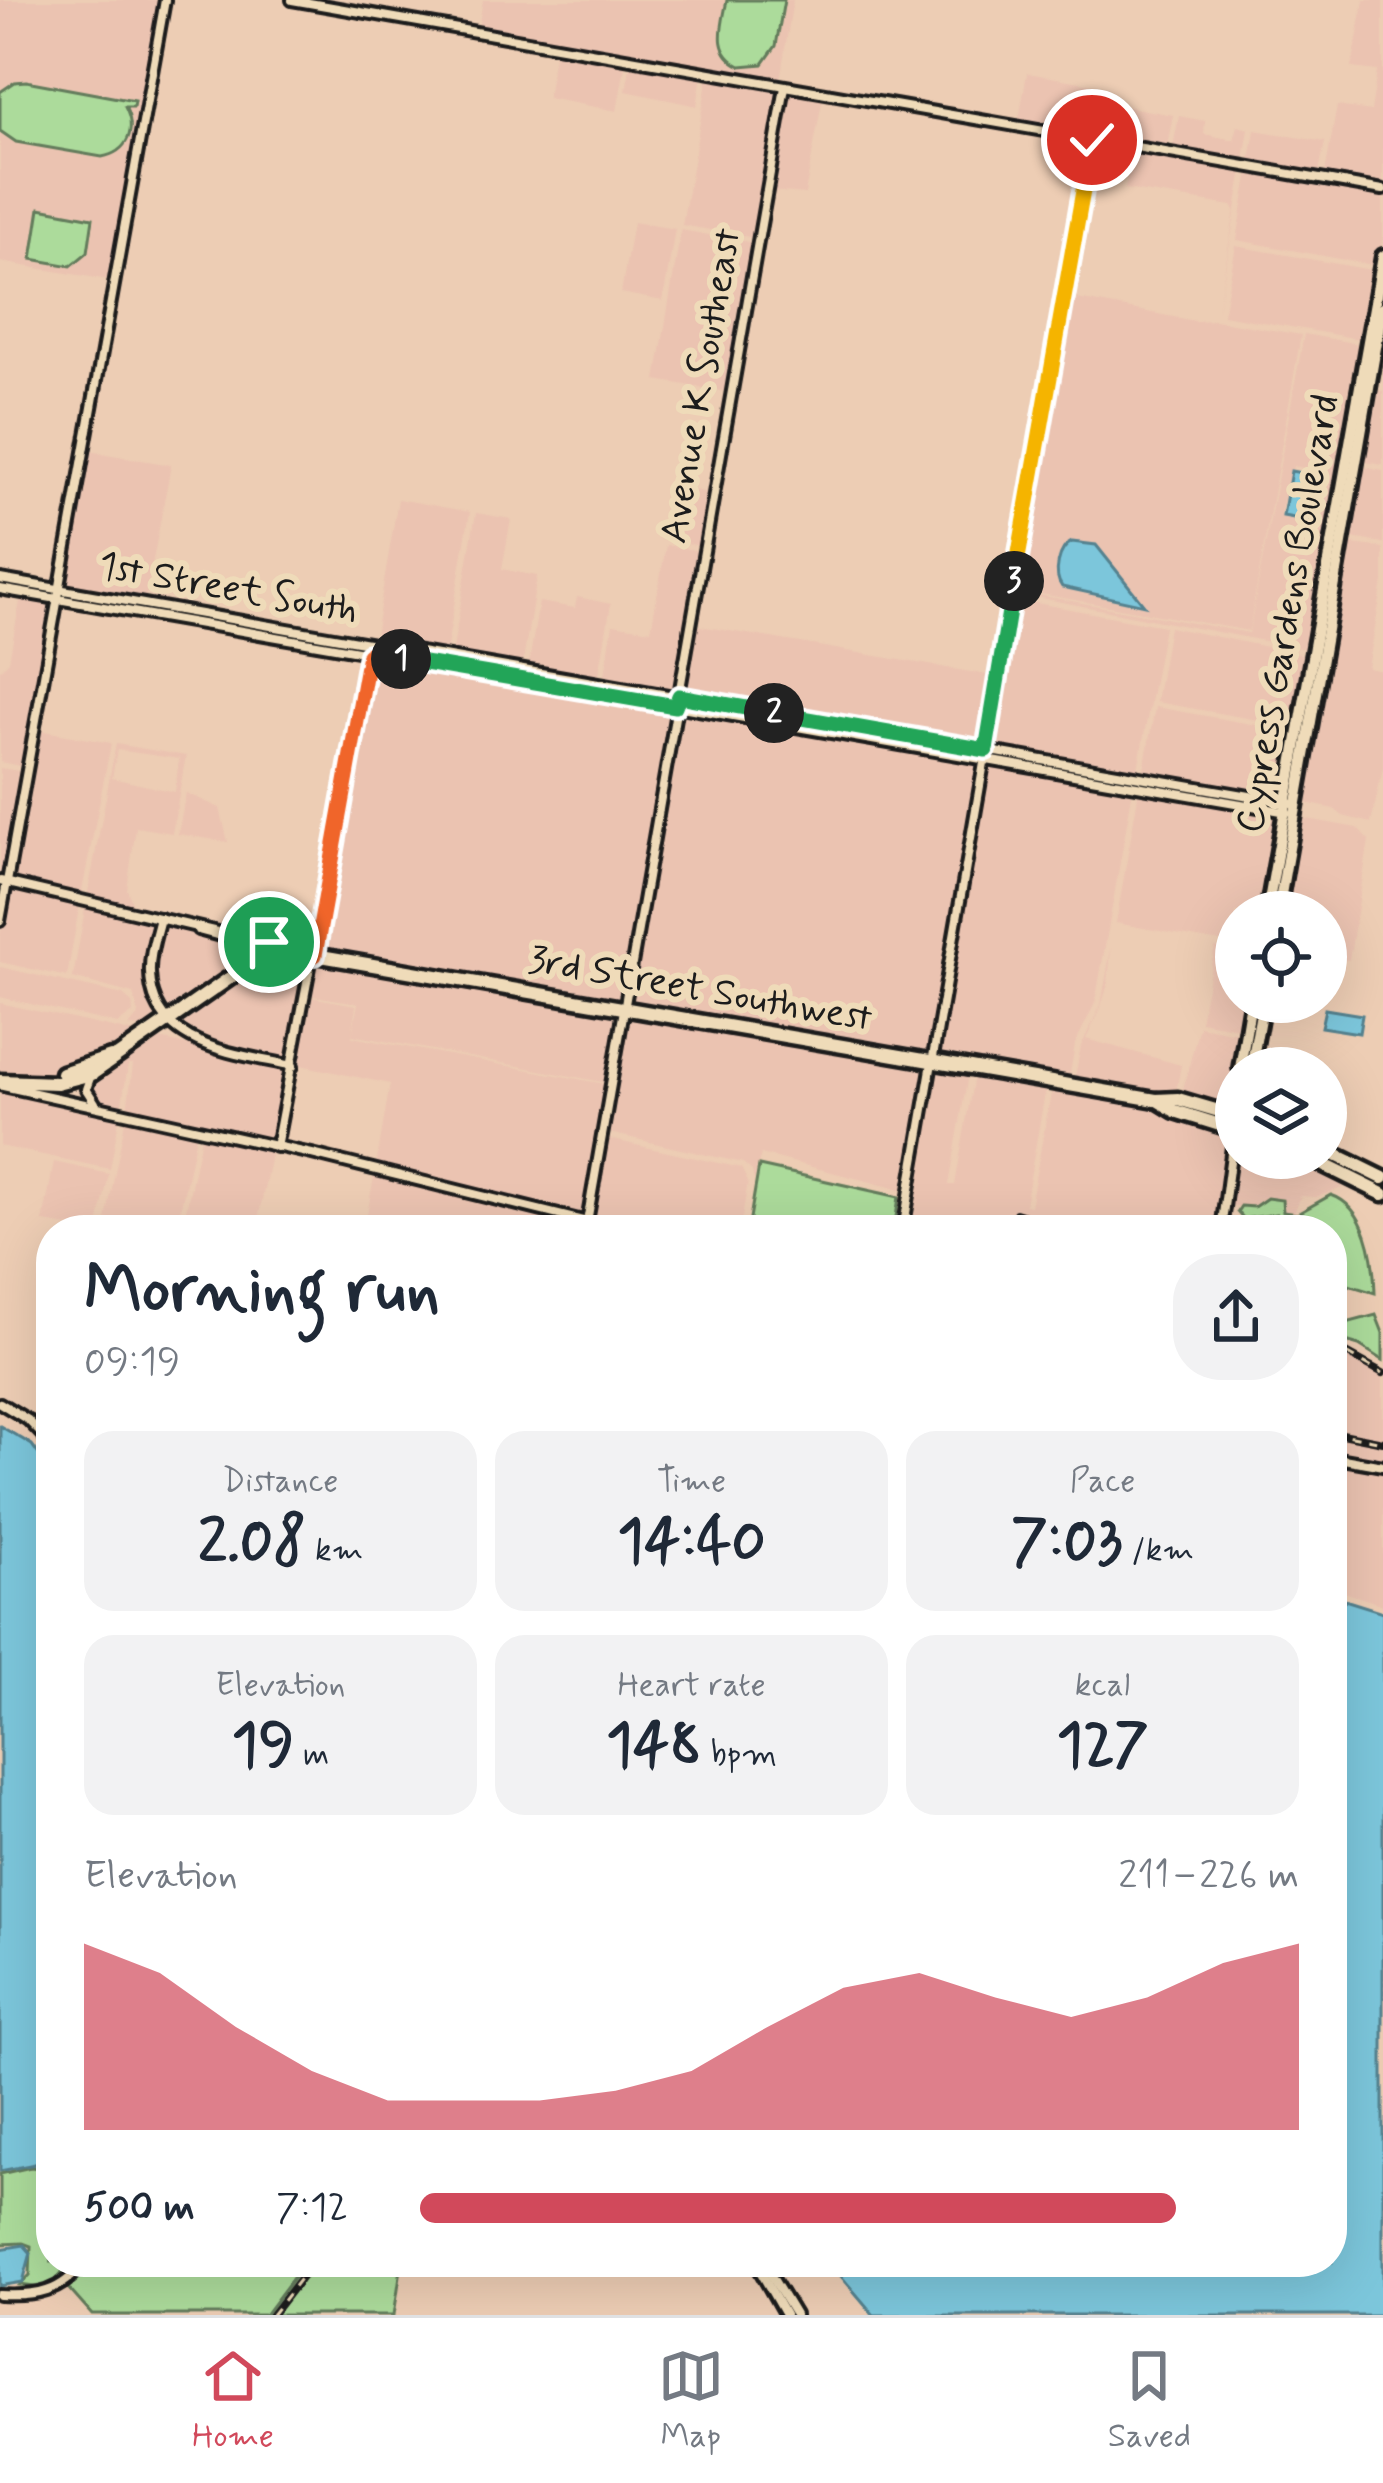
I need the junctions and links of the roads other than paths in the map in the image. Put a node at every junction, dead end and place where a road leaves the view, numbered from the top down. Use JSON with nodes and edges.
{"nodes":[{"id":1,"x":165,"y":0,"type":"edge"},
{"id":2,"x":292,"y":0,"type":"edge"},
{"id":3,"x":785,"y":87,"type":"junction"},
{"id":4,"x":1092,"y":140,"type":"junction"},
{"id":5,"x":1383,"y":190,"type":"edge"},
{"id":6,"x":1383,"y":256,"type":"edge"},
{"id":7,"x":1383,"y":307,"type":"edge"},
{"id":8,"x":1345,"y":463,"type":"junction"},
{"id":9,"x":0,"y":579,"type":"edge"},
{"id":10,"x":0,"y":590,"type":"edge"},
{"id":11,"x":61,"y":595,"type":"junction"},
{"id":12,"x":370,"y":649,"type":"junction"},
{"id":13,"x":1311,"y":694,"type":"junction"},
{"id":14,"x":677,"y":701,"type":"junction"},
{"id":15,"x":985,"y":756,"type":"junction"},
{"id":16,"x":1049,"y":760,"type":"junction"},
{"id":17,"x":1020,"y":767,"type":"junction"},
{"id":18,"x":1291,"y":808,"type":"junction"},
{"id":19,"x":4,"y":882,"type":"edge"},
{"id":20,"x":1273,"y":891,"type":"edge"},
{"id":21,"x":1281,"y":891,"type":"edge"},
{"id":22,"x":160,"y":918,"type":"junction"},
{"id":23,"x":0,"y":921,"type":"edge"},
{"id":24,"x":315,"y":955,"type":"junction"},
{"id":25,"x":622,"y":1007,"type":"junction"},
{"id":26,"x":169,"y":1021,"type":"junction"},
{"id":27,"x":121,"y":1054,"type":"junction"},
{"id":28,"x":931,"y":1060,"type":"junction"},
{"id":29,"x":293,"y":1066,"type":"junction"},
{"id":30,"x":92,"y":1074,"type":"junction"},
{"id":31,"x":39,"y":1082,"type":"junction"},
{"id":32,"x":0,"y":1083,"type":"edge"},
{"id":33,"x":107,"y":1109,"type":"junction"},
{"id":34,"x":1215,"y":1115,"type":"edge"},
{"id":35,"x":276,"y":1147,"type":"junction"},
{"id":36,"x":1347,"y":1160,"type":"edge"},
{"id":37,"x":1347,"y":1176,"type":"edge"},
{"id":38,"x":1383,"y":1178,"type":"edge"},
{"id":39,"x":1228,"y":1179,"type":"edge"},
{"id":40,"x":1383,"y":1194,"type":"edge"},
{"id":41,"x":558,"y":1215,"type":"edge"},
{"id":42,"x":588,"y":1215,"type":"edge"},
{"id":43,"x":905,"y":1215,"type":"edge"},
{"id":44,"x":1223,"y":1215,"type":"edge"},
{"id":45,"x":0,"y":1403,"type":"edge"},
{"id":46,"x":36,"y":1428,"type":"edge"},
{"id":47,"x":1347,"y":1460,"type":"edge"},
{"id":48,"x":1383,"y":1466,"type":"edge"},
{"id":49,"x":70,"y":2277,"type":"edge"},
{"id":50,"x":766,"y":2277,"type":"edge"},
{"id":51,"x":769,"y":2277,"type":"edge"},
{"id":52,"x":0,"y":2295,"type":"edge"},
{"id":53,"x":785,"y":2315,"type":"edge"},
{"id":54,"x":794,"y":2315,"type":"edge"}],
"edges":[{"from":1,"to":11,"type":"street"},
{"from":2,"to":3,"type":"street"},
{"from":3,"to":4,"type":"street"},
{"from":3,"to":14,"type":"street","name":"Avenue K Southeast"},
{"from":4,"to":5,"type":"street"},
{"from":4,"to":15,"type":"street"},
{"from":6,"to":8,"type":"main road","name":"Cypress Gardens Boulevard"},
{"from":7,"to":8,"type":"main road","name":"Cypress Gardens Boulevard"},
{"from":8,"to":13,"type":"main road","name":"Cypress Gardens Boulevard"},
{"from":8,"to":13,"type":"main road","name":"Cypress Gardens Boulevard"},
{"from":9,"to":11,"type":"street","name":"1st Street South"},
{"from":10,"to":11,"type":"street","name":"1st Street South"},
{"from":11,"to":12,"type":"street","name":"1st Street South"},
{"from":11,"to":19,"type":"street"},
{"from":12,"to":14,"type":"street","name":"1st Street South"},
{"from":12,"to":24,"type":"street"},
{"from":13,"to":18,"type":"main road","name":"Cypress Gardens Boulevard"},
{"from":13,"to":18,"type":"main road","name":"Cypress Gardens Boulevard"},
{"from":14,"to":15,"type":"street","name":"1st Street South"},
{"from":14,"to":25,"type":"street","name":"Avenue K Southeast"},
{"from":15,"to":16,"type":"street","name":"1st Street South"},
{"from":15,"to":17,"type":"street","name":"1st Street South"},
{"from":15,"to":28,"type":"street"},
{"from":16,"to":17,"type":"street"},
{"from":16,"to":18,"type":"street","name":"1st Street South"},
{"from":17,"to":18,"type":"street","name":"1st Street South"},
{"from":18,"to":20,"type":"main road","name":"Cypress Gardens Boulevard"},
{"from":18,"to":21,"type":"main road","name":"Cypress Gardens Boulevard"},
{"from":19,"to":22,"type":"street","name":"3rd Street Southwest"},
{"from":19,"to":23,"type":"street"},
{"from":22,"to":24,"type":"street","name":"3rd Street Southwest"},
{"from":22,"to":26,"type":"street"},
{"from":24,"to":25,"type":"highway","name":"3rd Street Southwest"},
{"from":24,"to":26,"type":"highway"},
{"from":24,"to":29,"type":"street"},
{"from":25,"to":28,"type":"highway","name":"3rd Street Southwest"},
{"from":25,"to":42,"type":"street","name":"Avenue K Southeast"},
{"from":26,"to":27,"type":"highway"},
{"from":26,"to":29,"type":"street"},
{"from":27,"to":30,"type":"highway"},
{"from":27,"to":31,"type":"highway"},
{"from":28,"to":34,"type":"highway","name":"3rd Street Southwest"},
{"from":28,"to":43,"type":"street"},
{"from":29,"to":35,"type":"street"},
{"from":30,"to":31,"type":"highway"},
{"from":30,"to":33,"type":"street"},
{"from":31,"to":32,"type":"highway"},
{"from":32,"to":33,"type":"street"},
{"from":33,"to":35,"type":"street"},
{"from":35,"to":41,"type":"street"},
{"from":36,"to":38,"type":"highway"},
{"from":37,"to":40,"type":"highway"},
{"from":39,"to":44,"type":"street"},
{"from":45,"to":46,"type":"street"},
{"from":47,"to":48,"type":"street"},
{"from":49,"to":52,"type":"street"},
{"from":50,"to":53,"type":"street"},
{"from":51,"to":54,"type":"street"}]}
